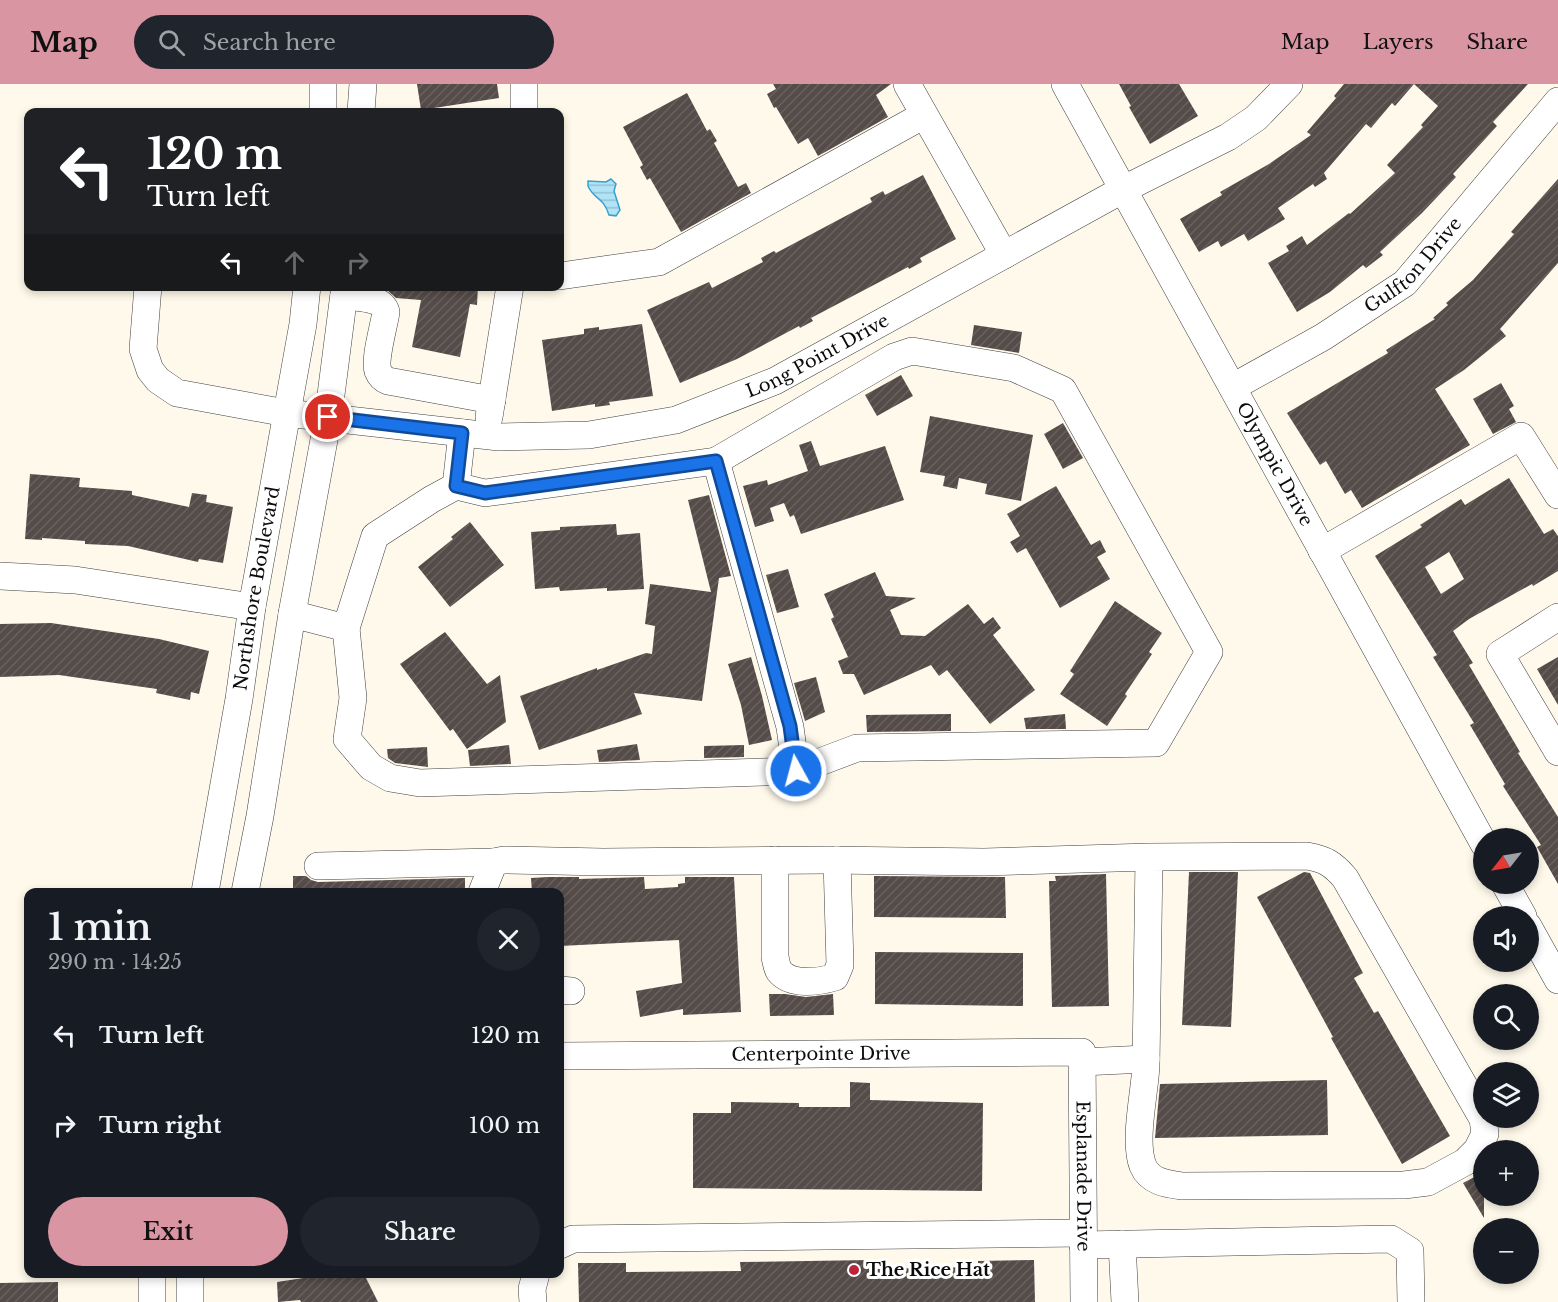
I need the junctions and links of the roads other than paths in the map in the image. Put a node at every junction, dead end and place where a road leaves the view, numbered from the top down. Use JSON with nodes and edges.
{"nodes":[{"id":1,"x":323,"y":84,"type":"edge"},
{"id":2,"x":363,"y":84,"type":"edge"},
{"id":3,"x":524,"y":84,"type":"edge"},
{"id":4,"x":907,"y":84,"type":"edge"},
{"id":5,"x":1065,"y":84,"type":"edge"},
{"id":6,"x":1289,"y":84,"type":"edge"},
{"id":7,"x":1558,"y":101,"type":"edge"},
{"id":8,"x":323,"y":108,"type":"edge"},
{"id":9,"x":361,"y":108,"type":"edge"},
{"id":10,"x":524,"y":108,"type":"edge"},
{"id":11,"x":924,"y":115,"type":"junction"},
{"id":12,"x":1122,"y":190,"type":"junction"},
{"id":13,"x":1005,"y":255,"type":"junction"},
{"id":14,"x":564,"y":275,"type":"edge"},
{"id":15,"x":148,"y":291,"type":"edge"},
{"id":16,"x":306,"y":291,"type":"edge"},
{"id":17,"x":344,"y":291,"type":"edge"},
{"id":18,"x":509,"y":291,"type":"edge"},
{"id":19,"x":1233,"y":387,"type":"junction"},
{"id":20,"x":492,"y":400,"type":"junction"},
{"id":21,"x":286,"y":413,"type":"junction"},
{"id":22,"x":328,"y":417,"type":"junction"},
{"id":23,"x":474,"y":434,"type":"junction"},
{"id":24,"x":716,"y":461,"type":"junction"},
{"id":25,"x":456,"y":486,"type":"junction"},
{"id":26,"x":1558,"y":495,"type":"edge"},
{"id":27,"x":1322,"y":551,"type":"junction"},
{"id":28,"x":0,"y":576,"type":"edge"},
{"id":29,"x":252,"y":607,"type":"junction"},
{"id":30,"x":292,"y":614,"type":"junction"},
{"id":31,"x":1558,"y":617,"type":"edge"},
{"id":32,"x":346,"y":628,"type":"junction"},
{"id":33,"x":1558,"y":752,"type":"edge"},
{"id":34,"x":796,"y":771,"type":"junction"},
{"id":35,"x":1475,"y":828,"type":"edge"},
{"id":36,"x":1149,"y":857,"type":"junction"},
{"id":37,"x":837,"y":860,"type":"junction"},
{"id":38,"x":775,"y":861,"type":"junction"},
{"id":39,"x":494,"y":862,"type":"junction"},
{"id":40,"x":318,"y":866,"type":"dead end"},
{"id":41,"x":206,"y":888,"type":"edge"},
{"id":42,"x":246,"y":888,"type":"edge"},
{"id":43,"x":484,"y":888,"type":"edge"},
{"id":44,"x":1539,"y":946,"type":"edge"},
{"id":45,"x":1558,"y":980,"type":"edge"},
{"id":46,"x":564,"y":1056,"type":"edge"},
{"id":47,"x":1082,"y":1057,"type":"junction"},
{"id":48,"x":1146,"y":1059,"type":"junction"},
{"id":49,"x":1083,"y":1239,"type":"junction"},
{"id":50,"x":564,"y":1243,"type":"edge"},
{"id":51,"x":1122,"y":1244,"type":"junction"},
{"id":52,"x":152,"y":1278,"type":"edge"},
{"id":53,"x":190,"y":1278,"type":"edge"},
{"id":54,"x":535,"y":1278,"type":"edge"},
{"id":55,"x":152,"y":1302,"type":"edge"},
{"id":56,"x":190,"y":1302,"type":"edge"},
{"id":57,"x":533,"y":1302,"type":"edge"},
{"id":58,"x":1084,"y":1302,"type":"edge"},
{"id":59,"x":1125,"y":1302,"type":"edge"},
{"id":60,"x":1411,"y":1302,"type":"edge"}],
"edges":[{"from":1,"to":8,"type":"street"},
{"from":2,"to":9,"type":"street"},
{"from":3,"to":10,"type":"street"},
{"from":4,"to":11,"type":"street"},
{"from":5,"to":12,"type":"street","name":"Olympic Drive"},
{"from":6,"to":12,"type":"street","name":"Long Point Drive"},
{"from":7,"to":19,"type":"street","name":"Gulfton Drive"},
{"from":11,"to":13,"type":"street"},
{"from":11,"to":14,"type":"street"},
{"from":12,"to":13,"type":"street","name":"Long Point Drive"},
{"from":12,"to":19,"type":"street","name":"Olympic Drive"},
{"from":13,"to":23,"type":"street","name":"Long Point Drive"},
{"from":15,"to":21,"type":"street","name":"Long Point Drive"},
{"from":16,"to":21,"type":"street","name":"Northshore Boulevard"},
{"from":17,"to":20,"type":"street"},
{"from":17,"to":22,"type":"street"},
{"from":18,"to":20,"type":"street"},
{"from":19,"to":27,"type":"street","name":"Olympic Drive"},
{"from":20,"to":23,"type":"street"},
{"from":21,"to":22,"type":"street","name":"Long Point Drive"},
{"from":21,"to":29,"type":"street","name":"Northshore Boulevard"},
{"from":22,"to":23,"type":"street","name":"Long Point Drive"},
{"from":22,"to":30,"type":"street"},
{"from":23,"to":25,"type":"street"},
{"from":24,"to":25,"type":"street"},
{"from":24,"to":34,"type":"street"},
{"from":24,"to":34,"type":"street"},
{"from":25,"to":32,"type":"street"},
{"from":26,"to":27,"type":"street"},
{"from":27,"to":35,"type":"street","name":"Olympic Drive"},
{"from":28,"to":29,"type":"street"},
{"from":29,"to":41,"type":"street","name":"Northshore Boulevard"},
{"from":30,"to":32,"type":"street"},
{"from":30,"to":42,"type":"street"},
{"from":31,"to":33,"type":"street"},
{"from":32,"to":34,"type":"street"},
{"from":36,"to":37,"type":"street"},
{"from":36,"to":48,"type":"street"},
{"from":36,"to":48,"type":"street"},
{"from":37,"to":38,"type":"street"},
{"from":37,"to":38,"type":"street"},
{"from":38,"to":39,"type":"street"},
{"from":39,"to":40,"type":"street"},
{"from":39,"to":43,"type":"street"},
{"from":44,"to":45,"type":"street"},
{"from":46,"to":47,"type":"street","name":"Centerpointe Drive"},
{"from":47,"to":48,"type":"street","name":"Centerpointe Drive"},
{"from":47,"to":49,"type":"street","name":"Esplanade Drive"},
{"from":49,"to":50,"type":"street"},
{"from":49,"to":51,"type":"street"},
{"from":49,"to":58,"type":"street","name":"Esplanade Drive"},
{"from":51,"to":59,"type":"street"},
{"from":51,"to":60,"type":"street"},
{"from":52,"to":55,"type":"street"},
{"from":53,"to":56,"type":"street"},
{"from":54,"to":57,"type":"street"}]}
